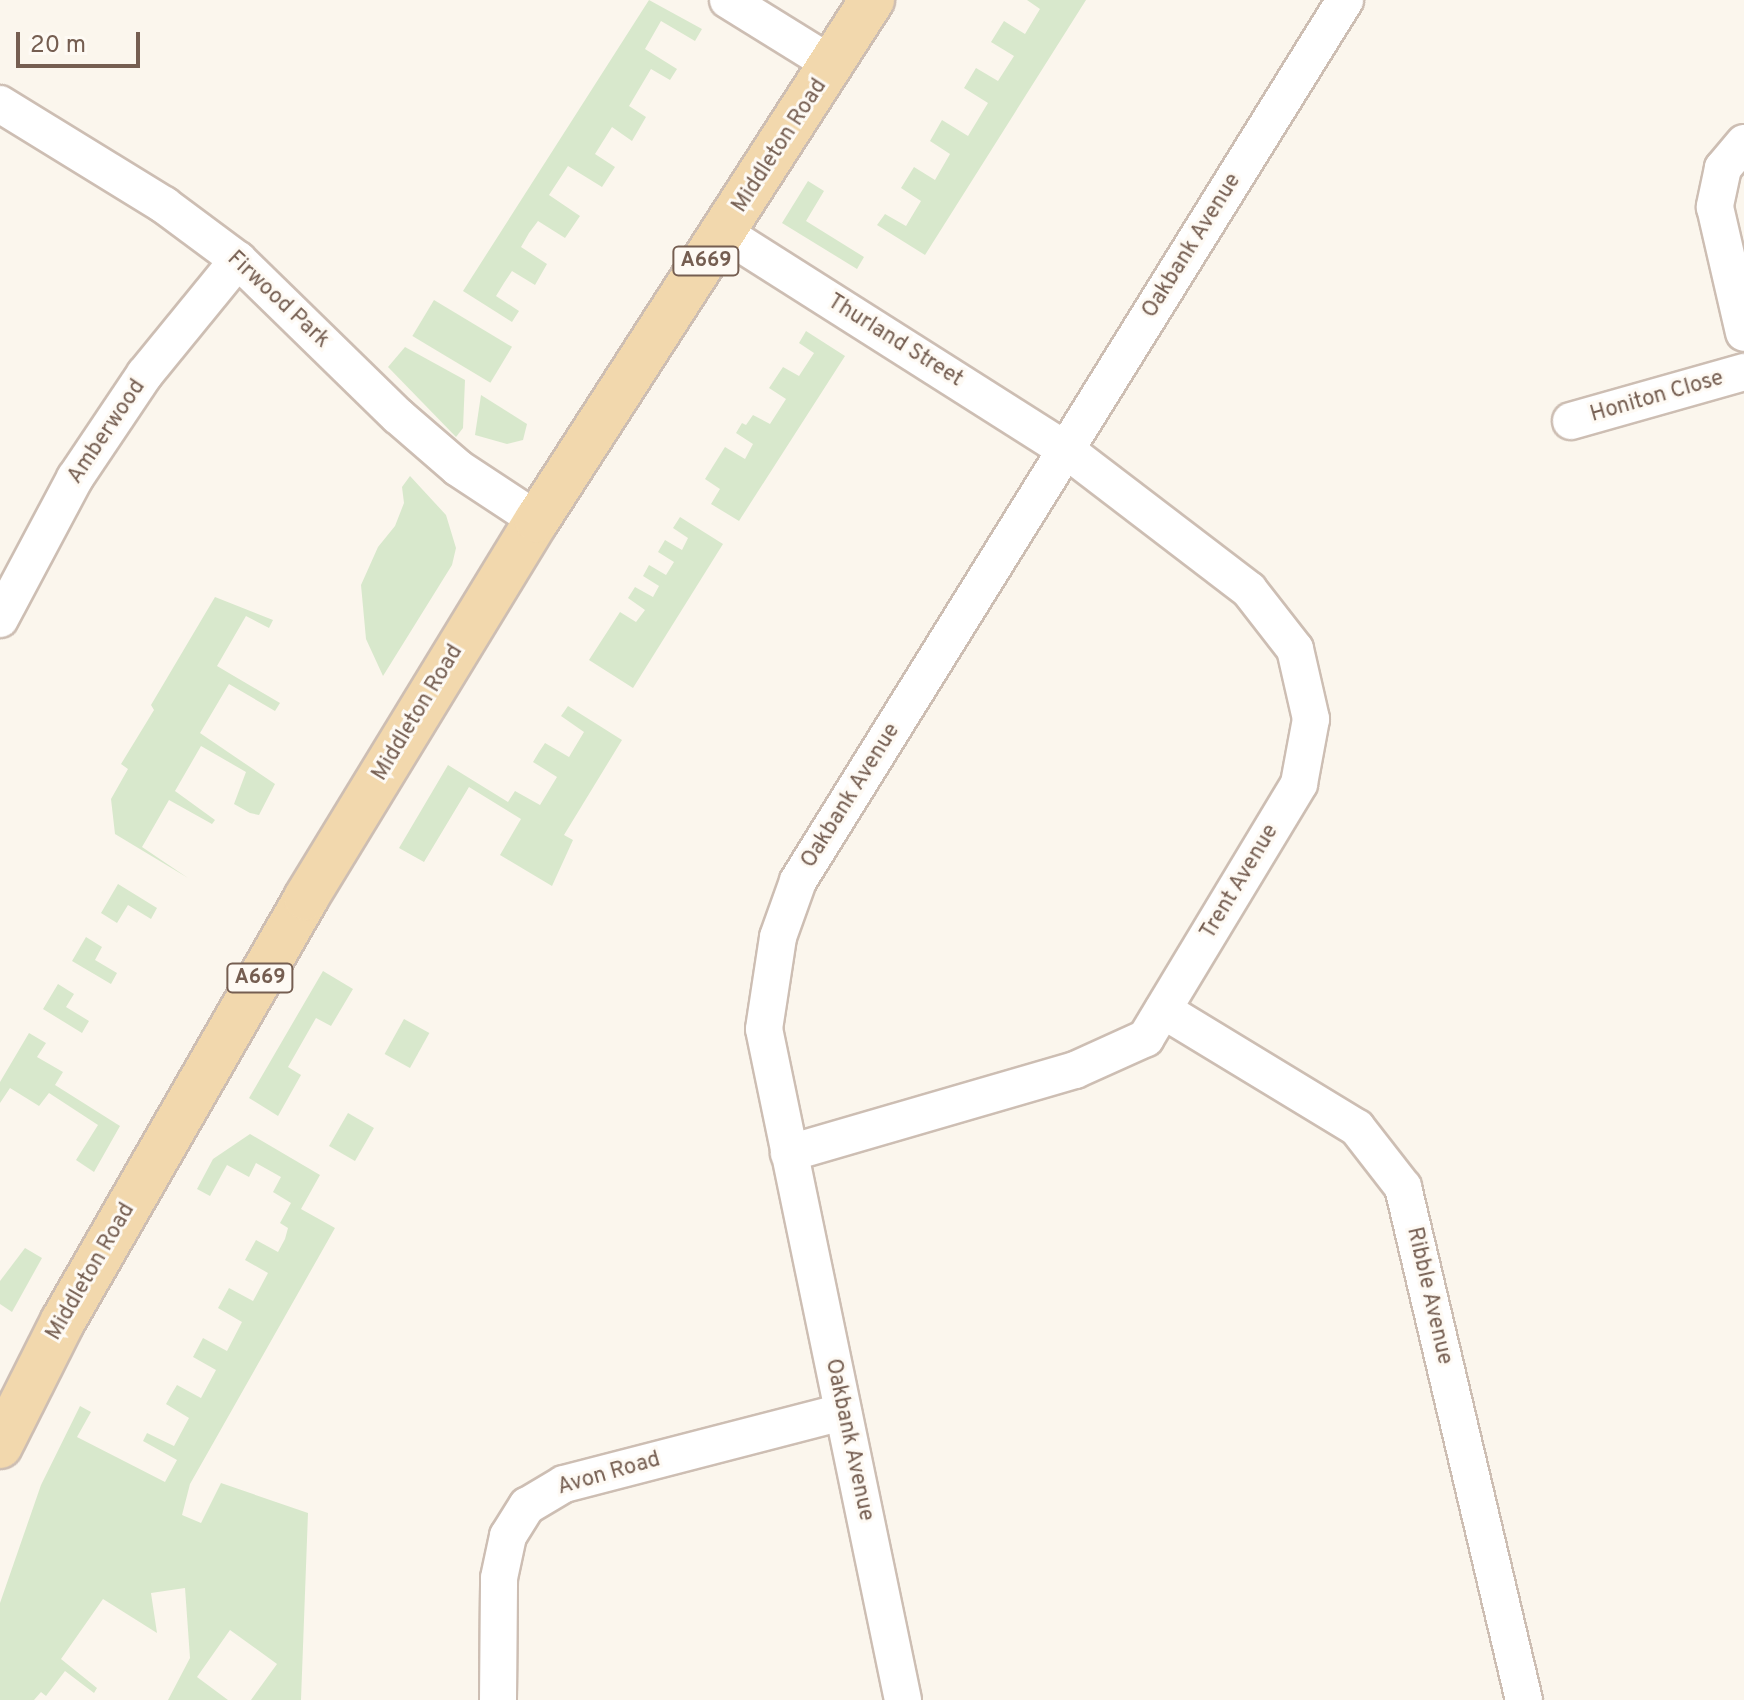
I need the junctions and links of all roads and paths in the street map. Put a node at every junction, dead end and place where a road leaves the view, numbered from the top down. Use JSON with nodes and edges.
{"nodes":[{"id":1,"x":728,"y":0,"type":"edge"},
{"id":2,"x":872,"y":0,"type":"edge"},
{"id":3,"x":1345,"y":0,"type":"edge"},
{"id":4,"x":833,"y":65,"type":"junction"},
{"id":5,"x":0,"y":104,"type":"edge"},
{"id":6,"x":1744,"y":143,"type":"edge"},
{"id":7,"x":724,"y":233,"type":"junction"},
{"id":8,"x":238,"y":260,"type":"junction"},
{"id":9,"x":1744,"y":333,"type":"edge"},
{"id":10,"x":1744,"y":372,"type":"edge"},
{"id":11,"x":1571,"y":421,"type":"dead end"},
{"id":12,"x":1066,"y":450,"type":"junction"},
{"id":13,"x":537,"y":520,"type":"junction"},
{"id":14,"x":0,"y":619,"type":"edge"},
{"id":15,"x":1163,"y":1010,"type":"junction"},
{"id":16,"x":789,"y":1153,"type":"junction"},
{"id":17,"x":843,"y":1412,"type":"junction"},
{"id":18,"x":0,"y":1446,"type":"edge"},
{"id":19,"x":498,"y":1700,"type":"edge"},
{"id":20,"x":903,"y":1700,"type":"edge"},
{"id":21,"x":1524,"y":1700,"type":"edge"}],
"edges":[{"from":1,"to":4,"type":"street"},
{"from":2,"to":4,"type":"main road","name":"Middleton Road","number":"A669"},
{"from":3,"to":12,"type":"street","name":"Oakbank Avenue"},
{"from":4,"to":7,"type":"main road","name":"Middleton Road","number":"A669"},
{"from":5,"to":8,"type":"street","name":"Firwood Park"},
{"from":6,"to":9,"type":"street"},
{"from":7,"to":12,"type":"street","name":"Thurland Street"},
{"from":7,"to":13,"type":"main road","name":"Middleton Road","number":"A669"},
{"from":8,"to":13,"type":"street","name":"Firwood Park"},
{"from":8,"to":14,"type":"street","name":"Amberwood"},
{"from":10,"to":11,"type":"street","name":"Honiton Close"},
{"from":12,"to":15,"type":"street","name":"Trent Avenue"},
{"from":12,"to":16,"type":"street","name":"Oakbank Avenue"},
{"from":13,"to":18,"type":"main road","name":"Middleton Road","number":"A669"},
{"from":15,"to":16,"type":"street","name":"Trent Avenue"},
{"from":15,"to":21,"type":"street","name":"Ribble Avenue"},
{"from":16,"to":17,"type":"street","name":"Oakbank Avenue"},
{"from":17,"to":19,"type":"street","name":"Avon Road"},
{"from":17,"to":20,"type":"street","name":"Oakbank Avenue"}]}
